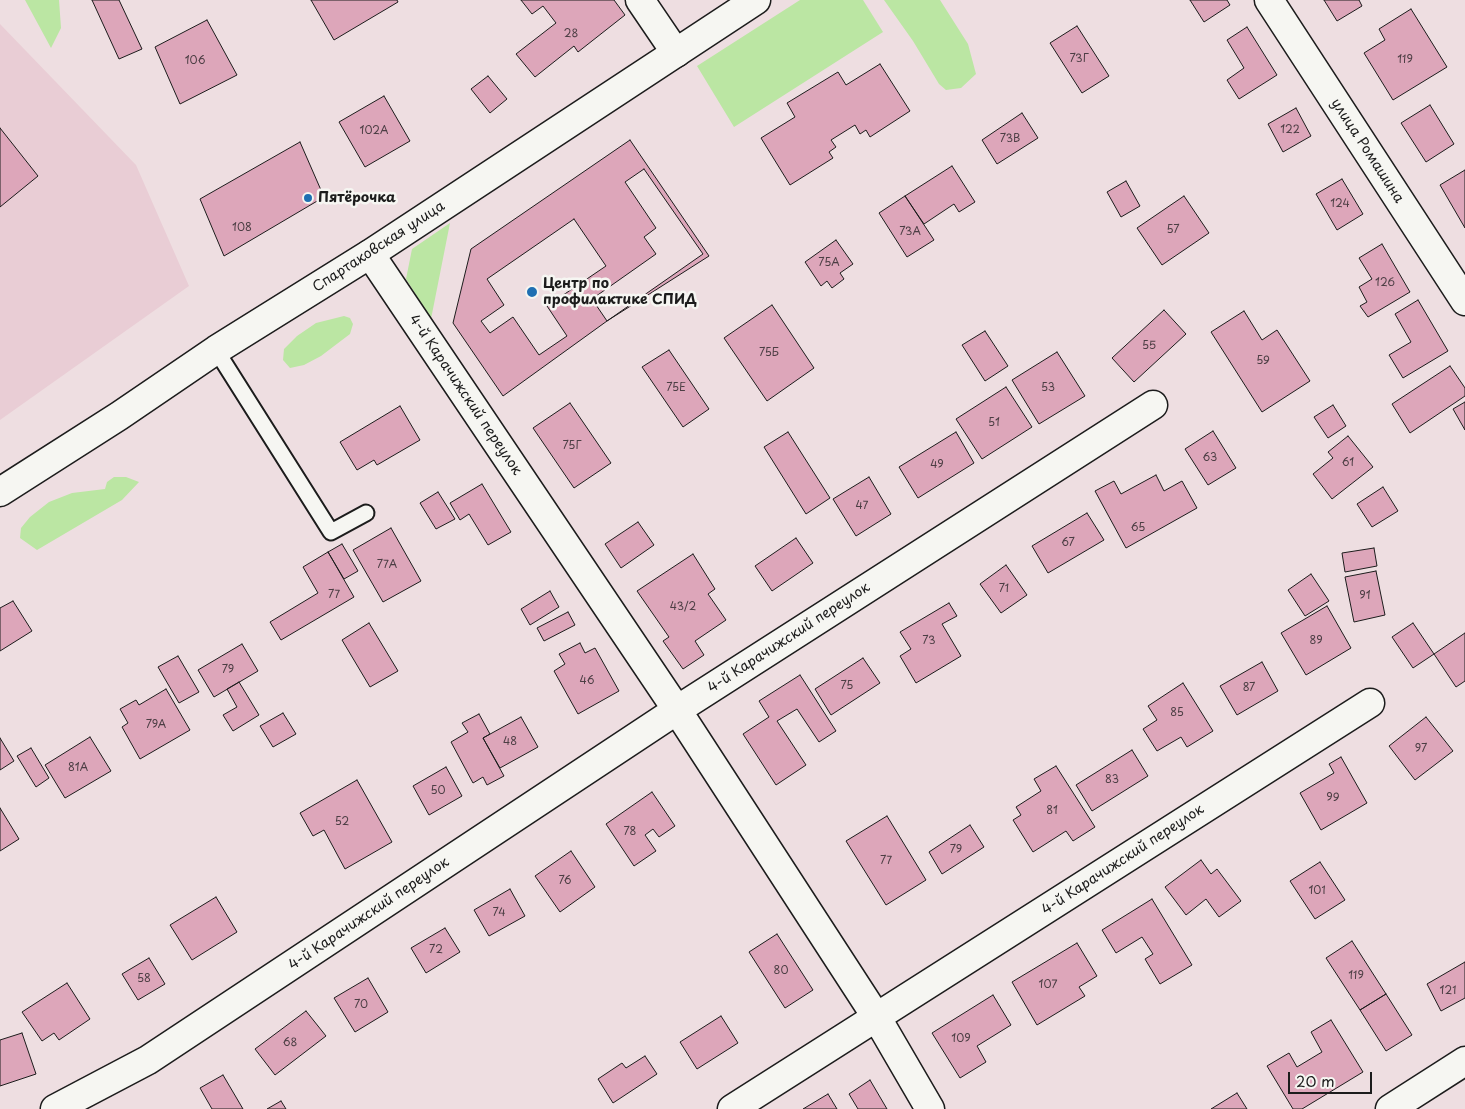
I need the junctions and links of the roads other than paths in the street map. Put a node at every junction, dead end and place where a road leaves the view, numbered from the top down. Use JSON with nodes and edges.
{"nodes":[{"id":1,"x":640,"y":0,"type":"edge"},
{"id":2,"x":756,"y":0,"type":"edge"},
{"id":3,"x":1269,"y":0,"type":"edge"},
{"id":4,"x":676,"y":53,"type":"junction"},
{"id":5,"x":370,"y":254,"type":"junction"},
{"id":6,"x":1465,"y":301,"type":"edge"},
{"id":7,"x":216,"y":350,"type":"junction"},
{"id":8,"x":1153,"y":405,"type":"dead end"},
{"id":9,"x":0,"y":492,"type":"edge"},
{"id":10,"x":366,"y":512,"type":"dead end"},
{"id":11,"x":1370,"y":703,"type":"dead end"},
{"id":12,"x":677,"y":710,"type":"junction"},
{"id":13,"x":877,"y":1018,"type":"junction"},
{"id":14,"x":1465,"y":1061,"type":"edge"},
{"id":15,"x":55,"y":1109,"type":"edge"},
{"id":16,"x":732,"y":1109,"type":"edge"},
{"id":17,"x":930,"y":1109,"type":"edge"},
{"id":18,"x":1390,"y":1109,"type":"edge"}],
"edges":[{"from":1,"to":4,"type":"street"},
{"from":2,"to":4,"type":"street","name":"Спартаковская улица"},
{"from":3,"to":6,"type":"street","name":"улица Ромашина"},
{"from":4,"to":5,"type":"street","name":"Спартаковская улица"},
{"from":5,"to":7,"type":"street","name":"Спартаковская улица"},
{"from":5,"to":12,"type":"street","name":"4-й Карачижский переулок"},
{"from":7,"to":9,"type":"street","name":"Спартаковская улица"},
{"from":7,"to":10,"type":"lane"},
{"from":8,"to":12,"type":"street","name":"4-й Карачижский переулок"},
{"from":11,"to":13,"type":"street","name":"4-й Карачижский переулок"},
{"from":12,"to":13,"type":"street","name":"4-й Карачижский переулок"},
{"from":12,"to":15,"type":"street","name":"4-й Карачижский переулок"},
{"from":13,"to":16,"type":"street","name":"4-й Карачижский переулок"},
{"from":13,"to":17,"type":"street","name":"4-й Карачижский переулок"},
{"from":14,"to":18,"type":"street"}]}
